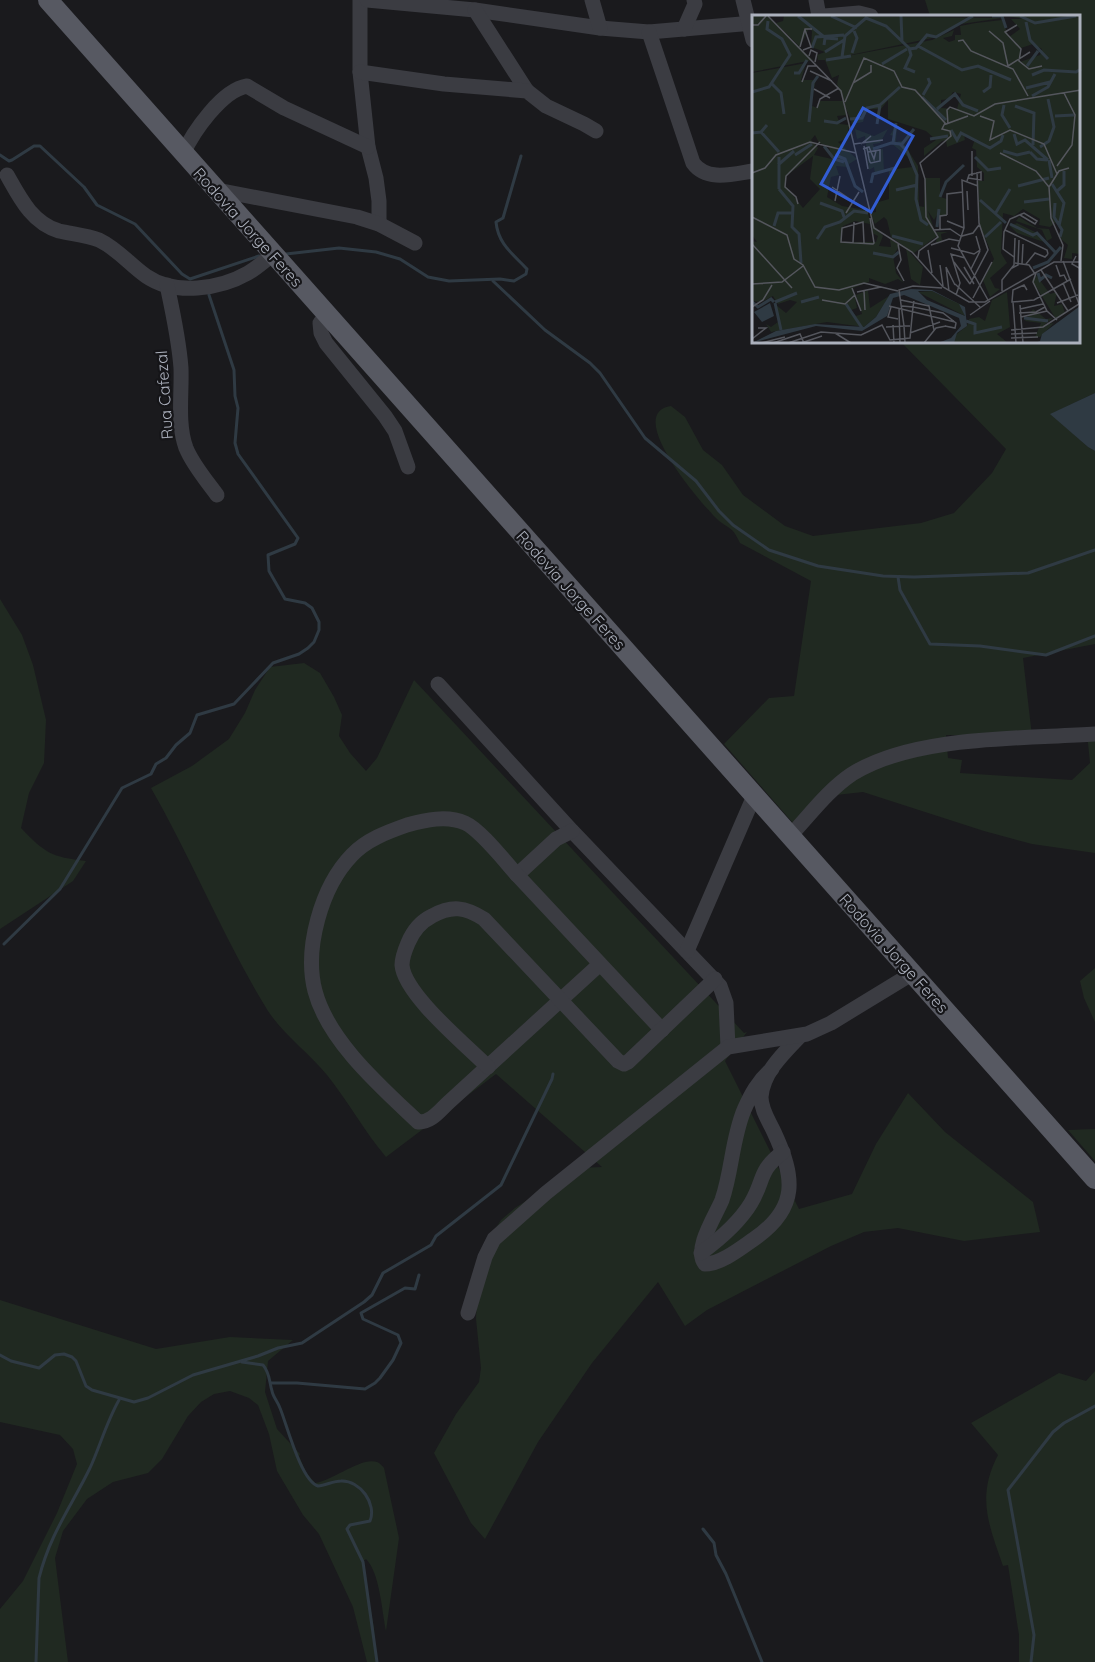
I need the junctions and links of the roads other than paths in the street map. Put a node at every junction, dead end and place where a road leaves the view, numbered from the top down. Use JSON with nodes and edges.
{"nodes":[{"id":1,"x":48,"y":0,"type":"edge"},
{"id":2,"x":360,"y":0,"type":"edge"},
{"id":3,"x":367,"y":0,"type":"edge"},
{"id":4,"x":592,"y":0,"type":"edge"},
{"id":5,"x":694,"y":0,"type":"edge"},
{"id":6,"x":743,"y":0,"type":"edge"},
{"id":7,"x":816,"y":0,"type":"edge"},
{"id":8,"x":475,"y":10,"type":"junction"},
{"id":9,"x":822,"y":15,"type":"edge"},
{"id":10,"x":839,"y":15,"type":"edge"},
{"id":11,"x":867,"y":15,"type":"edge"},
{"id":12,"x":750,"y":23,"type":"edge"},
{"id":13,"x":600,"y":28,"type":"junction"},
{"id":14,"x":684,"y":29,"type":"junction"},
{"id":15,"x":649,"y":32,"type":"junction"},
{"id":16,"x":360,"y":72,"type":"junction"},
{"id":17,"x":527,"y":91,"type":"junction"},
{"id":18,"x":596,"y":131,"type":"dead end"},
{"id":19,"x":368,"y":147,"type":"junction"},
{"id":20,"x":183,"y":154,"type":"junction"},
{"id":21,"x":752,"y":171,"type":"edge"},
{"id":22,"x":7,"y":176,"type":"dead end"},
{"id":23,"x":217,"y":190,"type":"junction"},
{"id":24,"x":379,"y":224,"type":"junction"},
{"id":25,"x":415,"y":243,"type":"dead end"},
{"id":26,"x":274,"y":254,"type":"junction"},
{"id":27,"x":167,"y":285,"type":"junction"},
{"id":28,"x":327,"y":315,"type":"junction"},
{"id":29,"x":408,"y":467,"type":"dead end"},
{"id":30,"x":217,"y":495,"type":"dead end"},
{"id":31,"x":438,"y":684,"type":"dead end"},
{"id":32,"x":1095,"y":734,"type":"edge"},
{"id":33,"x":754,"y":796,"type":"junction"},
{"id":34,"x":572,"y":831,"type":"junction"},
{"id":35,"x":790,"y":836,"type":"junction"},
{"id":36,"x":517,"y":875,"type":"junction"},
{"id":37,"x":687,"y":951,"type":"junction"},
{"id":38,"x":600,"y":964,"type":"junction"},
{"id":39,"x":913,"y":973,"type":"junction"},
{"id":40,"x":714,"y":979,"type":"junction"},
{"id":41,"x":560,"y":1001,"type":"junction"},
{"id":42,"x":662,"y":1030,"type":"junction"},
{"id":43,"x":800,"y":1036,"type":"junction"},
{"id":44,"x":728,"y":1047,"type":"junction"},
{"id":45,"x":488,"y":1067,"type":"junction"},
{"id":46,"x":772,"y":1069,"type":"junction"},
{"id":47,"x":783,"y":1152,"type":"junction"},
{"id":48,"x":1095,"y":1179,"type":"edge"},
{"id":49,"x":701,"y":1253,"type":"junction"},
{"id":50,"x":468,"y":1313,"type":"dead end"}],
"edges":[{"from":1,"to":20,"type":"main road","name":"Rodovia Jorge Feres"},
{"from":2,"to":16,"type":"street"},
{"from":3,"to":8,"type":"street"},
{"from":4,"to":13,"type":"street"},
{"from":5,"to":14,"type":"street"},
{"from":6,"to":12,"type":"street"},
{"from":7,"to":9,"type":"street"},
{"from":8,"to":13,"type":"street"},
{"from":8,"to":17,"type":"street"},
{"from":10,"to":11,"type":"street"},
{"from":12,"to":14,"type":"street"},
{"from":13,"to":15,"type":"street"},
{"from":14,"to":15,"type":"street"},
{"from":15,"to":21,"type":"street"},
{"from":16,"to":17,"type":"street"},
{"from":16,"to":19,"type":"street"},
{"from":17,"to":18,"type":"street"},
{"from":19,"to":20,"type":"street"},
{"from":19,"to":24,"type":"street"},
{"from":20,"to":23,"type":"main road","name":"Rodovia Jorge Feres"},
{"from":22,"to":27,"type":"street"},
{"from":23,"to":24,"type":"street"},
{"from":23,"to":26,"type":"main road","name":"Rodovia Jorge Feres"},
{"from":24,"to":25,"type":"street"},
{"from":26,"to":27,"type":"street"},
{"from":26,"to":28,"type":"main road","name":"Rodovia Jorge Feres"},
{"from":27,"to":30,"type":"street","name":"Rua Cafezal"},
{"from":28,"to":29,"type":"street"},
{"from":28,"to":33,"type":"main road","name":"Rodovia Jorge Feres"},
{"from":31,"to":34,"type":"street"},
{"from":32,"to":35,"type":"street"},
{"from":33,"to":35,"type":"main road","name":"Rodovia Jorge Feres"},
{"from":33,"to":37,"type":"street"},
{"from":34,"to":36,"type":"street"},
{"from":34,"to":37,"type":"street"},
{"from":35,"to":39,"type":"main road","name":"Rodovia Jorge Feres"},
{"from":36,"to":38,"type":"street"},
{"from":36,"to":45,"type":"street"},
{"from":37,"to":40,"type":"street"},
{"from":38,"to":41,"type":"street"},
{"from":38,"to":42,"type":"street"},
{"from":39,"to":43,"type":"street"},
{"from":39,"to":48,"type":"main road","name":"Rodovia Jorge Feres"},
{"from":40,"to":42,"type":"street"},
{"from":40,"to":44,"type":"street"},
{"from":41,"to":42,"type":"street"},
{"from":41,"to":45,"type":"street"},
{"from":41,"to":45,"type":"street"},
{"from":43,"to":44,"type":"street"},
{"from":43,"to":46,"type":"street"},
{"from":44,"to":50,"type":"street"},
{"from":46,"to":47,"type":"street"},
{"from":46,"to":49,"type":"street"},
{"from":47,"to":49,"type":"street"},
{"from":47,"to":49,"type":"street"}]}
